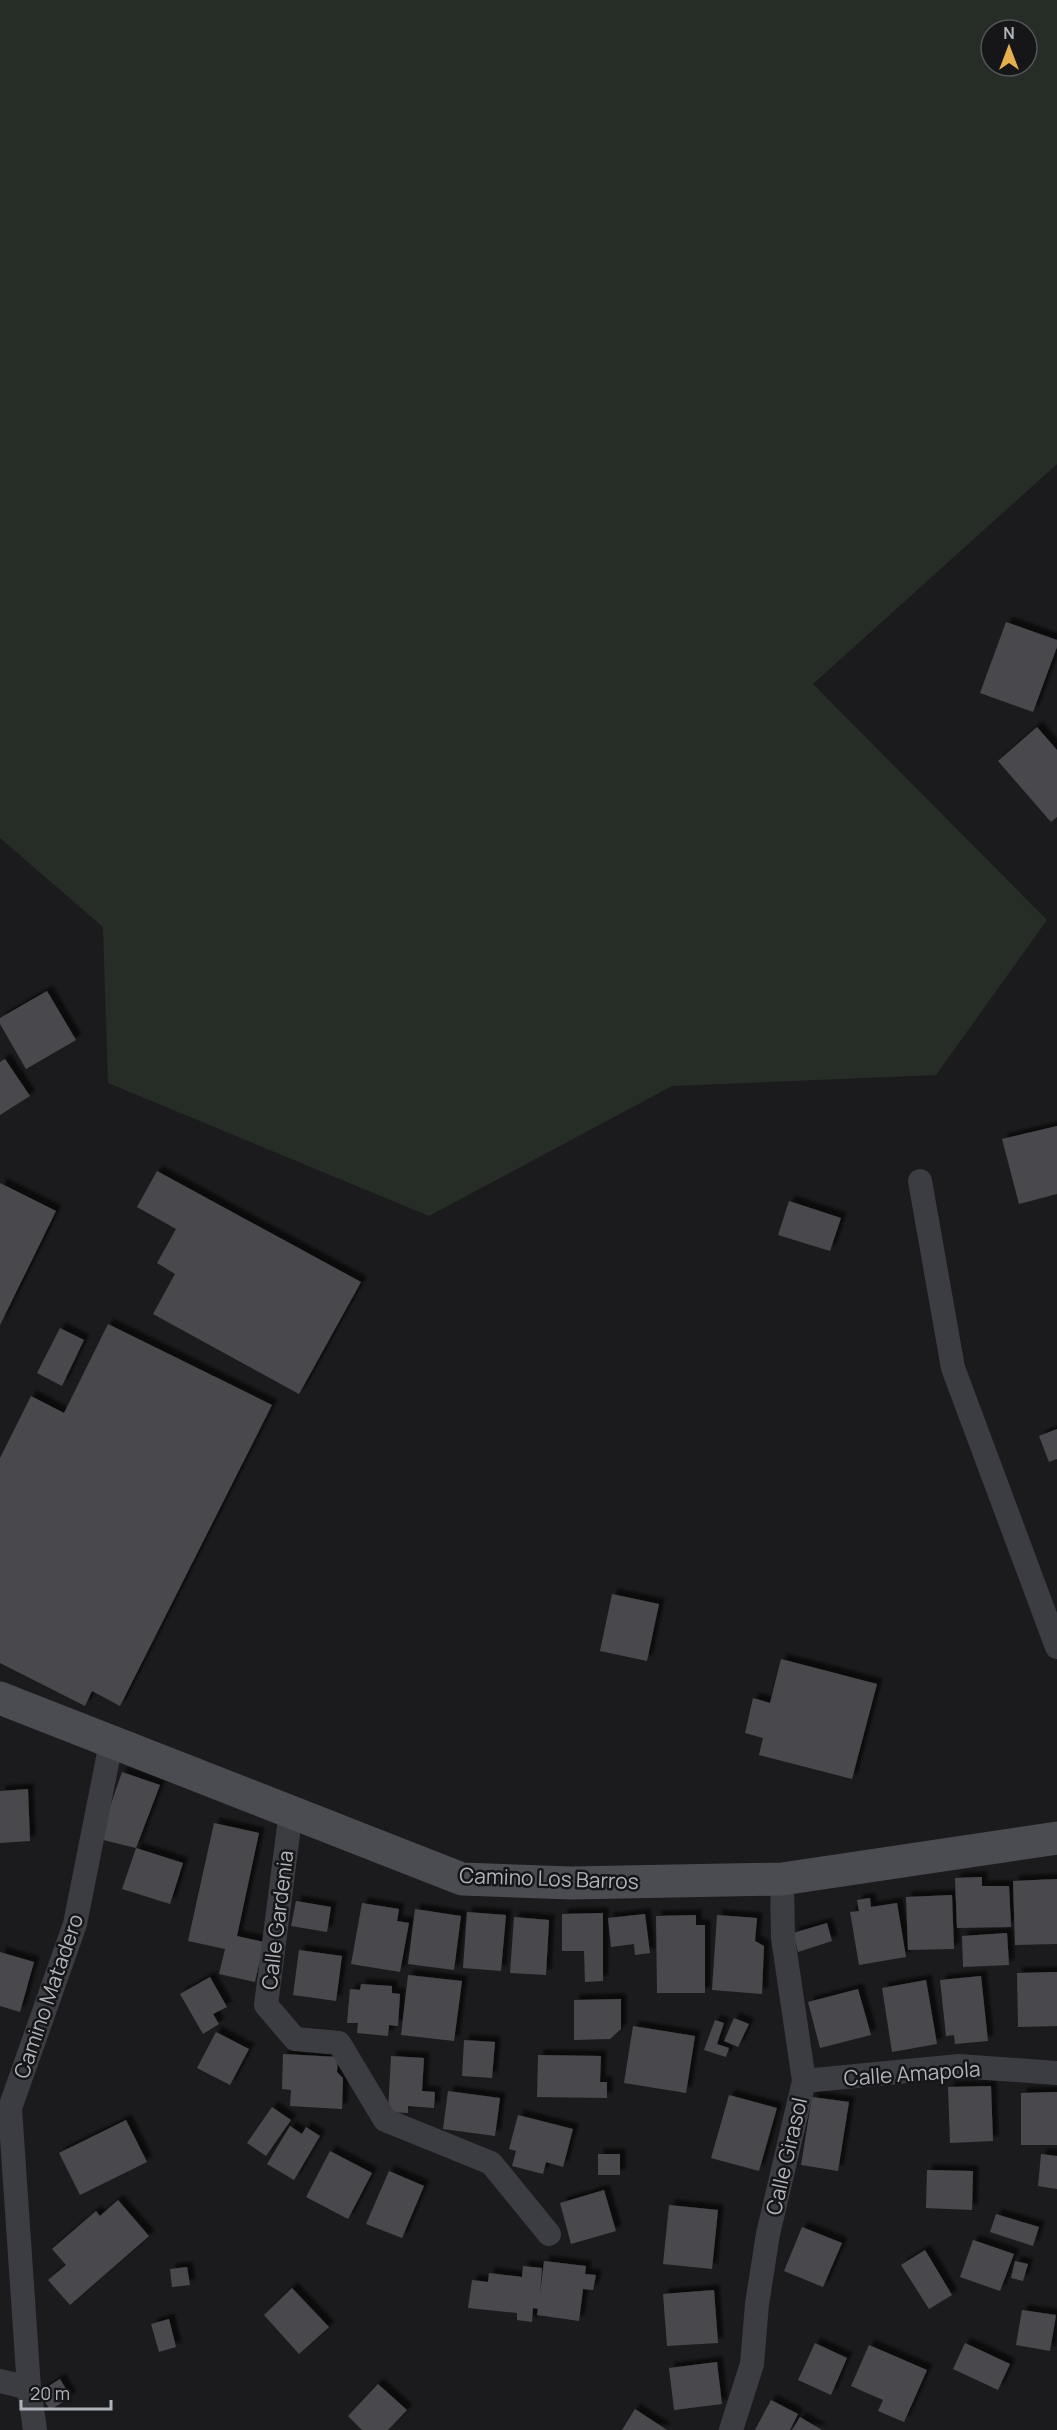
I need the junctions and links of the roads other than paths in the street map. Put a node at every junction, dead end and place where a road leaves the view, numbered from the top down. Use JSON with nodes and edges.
{"nodes":[{"id":1,"x":920,"y":1181,"type":"dead end"},
{"id":2,"x":1057,"y":1647,"type":"edge"},
{"id":3,"x":0,"y":1698,"type":"edge"},
{"id":4,"x":111,"y":1743,"type":"junction"},
{"id":5,"x":291,"y":1811,"type":"junction"},
{"id":6,"x":1057,"y":1838,"type":"edge"},
{"id":7,"x":782,"y":1879,"type":"junction"},
{"id":8,"x":1057,"y":2073,"type":"edge"},
{"id":9,"x":804,"y":2081,"type":"junction"},
{"id":10,"x":549,"y":2234,"type":"dead end"},
{"id":11,"x":0,"y":2381,"type":"edge"},
{"id":12,"x":29,"y":2388,"type":"junction"},
{"id":13,"x":35,"y":2430,"type":"edge"},
{"id":14,"x":731,"y":2430,"type":"edge"}],
"edges":[{"from":1,"to":2,"type":"street"},
{"from":3,"to":4,"type":"street","name":"Camino Los Barros"},
{"from":4,"to":5,"type":"street","name":"Camino Los Barros"},
{"from":4,"to":12,"type":"street","name":"Camino Matadero"},
{"from":5,"to":7,"type":"street","name":"Camino Los Barros"},
{"from":5,"to":10,"type":"street","name":"Calle Gardenia"},
{"from":6,"to":7,"type":"street","name":"Camino Los Barros"},
{"from":7,"to":9,"type":"street","name":"Calle Girasol"},
{"from":8,"to":9,"type":"street","name":"Calle Amapola"},
{"from":9,"to":14,"type":"street","name":"Calle Girasol"},
{"from":11,"to":12,"type":"street"},
{"from":12,"to":13,"type":"street","name":"Camino Matadero"}]}
